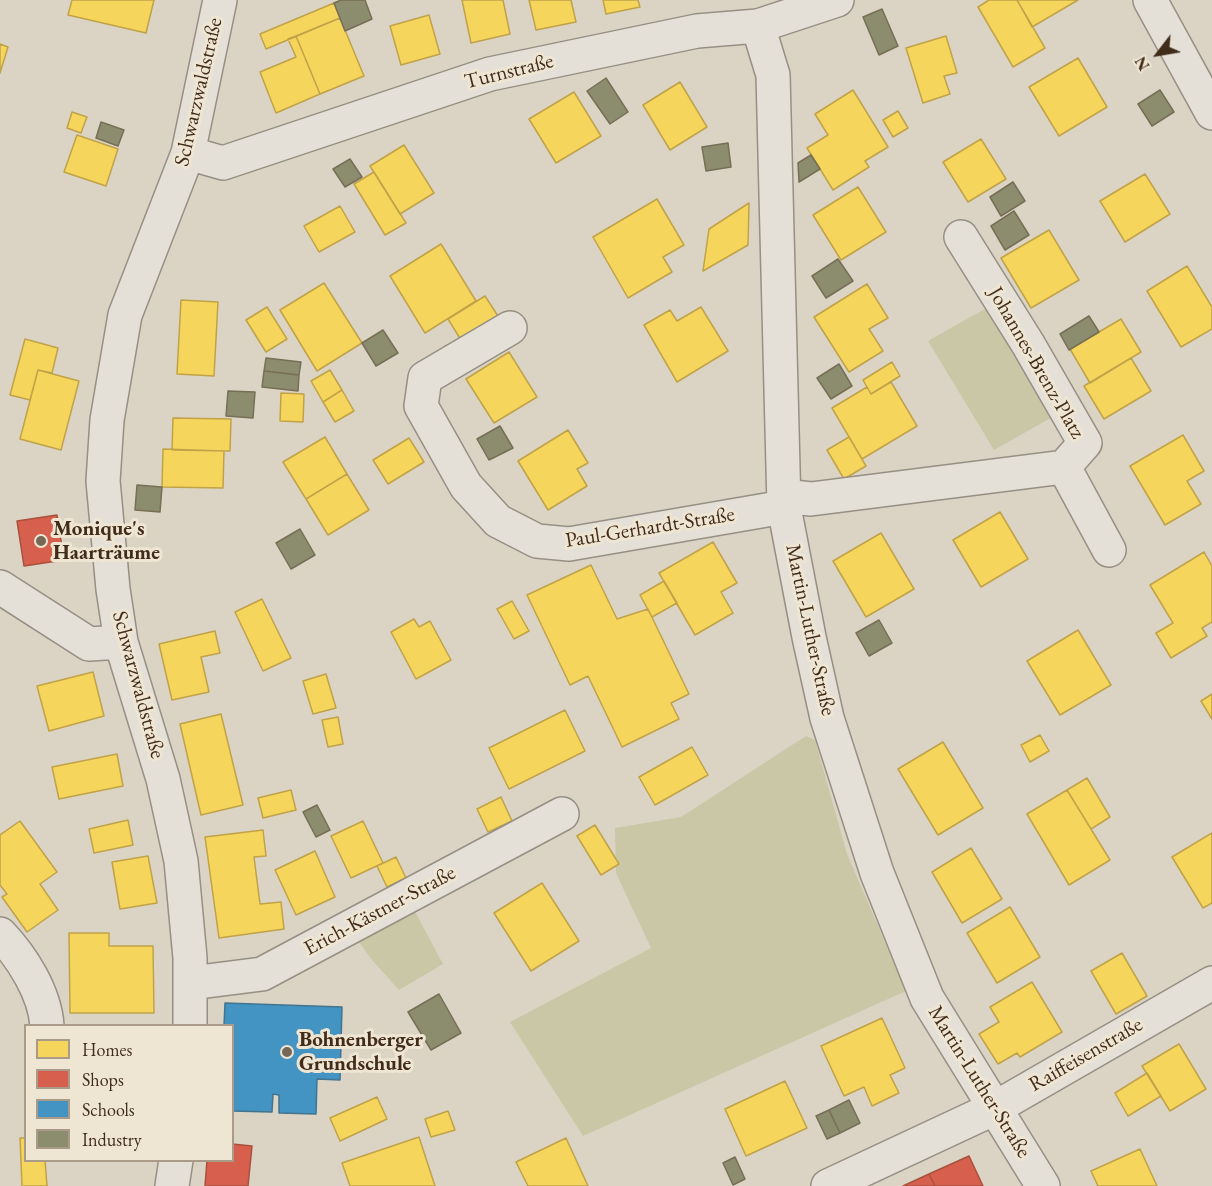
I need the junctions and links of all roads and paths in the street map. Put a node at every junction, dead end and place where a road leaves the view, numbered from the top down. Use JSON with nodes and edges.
{"nodes":[{"id":1,"x":220,"y":0,"type":"edge"},
{"id":2,"x":837,"y":0,"type":"edge"},
{"id":3,"x":1150,"y":0,"type":"edge"},
{"id":4,"x":758,"y":26,"type":"junction"},
{"id":5,"x":1212,"y":113,"type":"edge"},
{"id":6,"x":188,"y":153,"type":"junction"},
{"id":7,"x":961,"y":237,"type":"dead end"},
{"id":8,"x":510,"y":328,"type":"dead end"},
{"id":9,"x":1064,"y":467,"type":"junction"},
{"id":10,"x":784,"y":502,"type":"junction"},
{"id":11,"x":1109,"y":550,"type":"dead end"},
{"id":12,"x":0,"y":587,"type":"edge"},
{"id":13,"x":121,"y":642,"type":"junction"},
{"id":14,"x":562,"y":814,"type":"dead end"},
{"id":15,"x":0,"y":934,"type":"edge"},
{"id":16,"x":1212,"y":982,"type":"edge"},
{"id":17,"x":191,"y":983,"type":"junction"},
{"id":18,"x":47,"y":1024,"type":"edge"},
{"id":19,"x":190,"y":1024,"type":"edge"},
{"id":20,"x":995,"y":1108,"type":"junction"},
{"id":21,"x":176,"y":1162,"type":"edge"},
{"id":22,"x":172,"y":1186,"type":"edge"},
{"id":23,"x":828,"y":1186,"type":"edge"},
{"id":24,"x":1043,"y":1186,"type":"edge"}],
"edges":[{"from":1,"to":6,"type":"street","name":"Schwarzwaldstraße"},
{"from":2,"to":4,"type":"street","name":"Turnstraße"},
{"from":3,"to":5,"type":"street"},
{"from":4,"to":6,"type":"street","name":"Turnstraße"},
{"from":4,"to":10,"type":"street","name":"Martin-Luther-Straße"},
{"from":6,"to":13,"type":"street","name":"Schwarzwaldstraße"},
{"from":7,"to":9,"type":"street","name":"Johannes-Brenz-Platz"},
{"from":8,"to":10,"type":"street","name":"Paul-Gerhardt-Straße"},
{"from":9,"to":10,"type":"street","name":"Paul-Gerhardt-Straße"},
{"from":9,"to":11,"type":"street","name":"Johannes-Brenz-Platz"},
{"from":10,"to":20,"type":"street","name":"Martin-Luther-Straße"},
{"from":12,"to":13,"type":"street"},
{"from":13,"to":17,"type":"street","name":"Schwarzwaldstraße"},
{"from":14,"to":17,"type":"street","name":"Erich-Kästner-Straße"},
{"from":15,"to":18,"type":"street"},
{"from":16,"to":20,"type":"street","name":"Raiffeisenstraße"},
{"from":17,"to":19,"type":"street","name":"Schwarzwaldstraße"},
{"from":20,"to":23,"type":"street","name":"Raiffeisenstraße"},
{"from":20,"to":24,"type":"street","name":"Martin-Luther-Straße"},
{"from":21,"to":22,"type":"street"}]}
